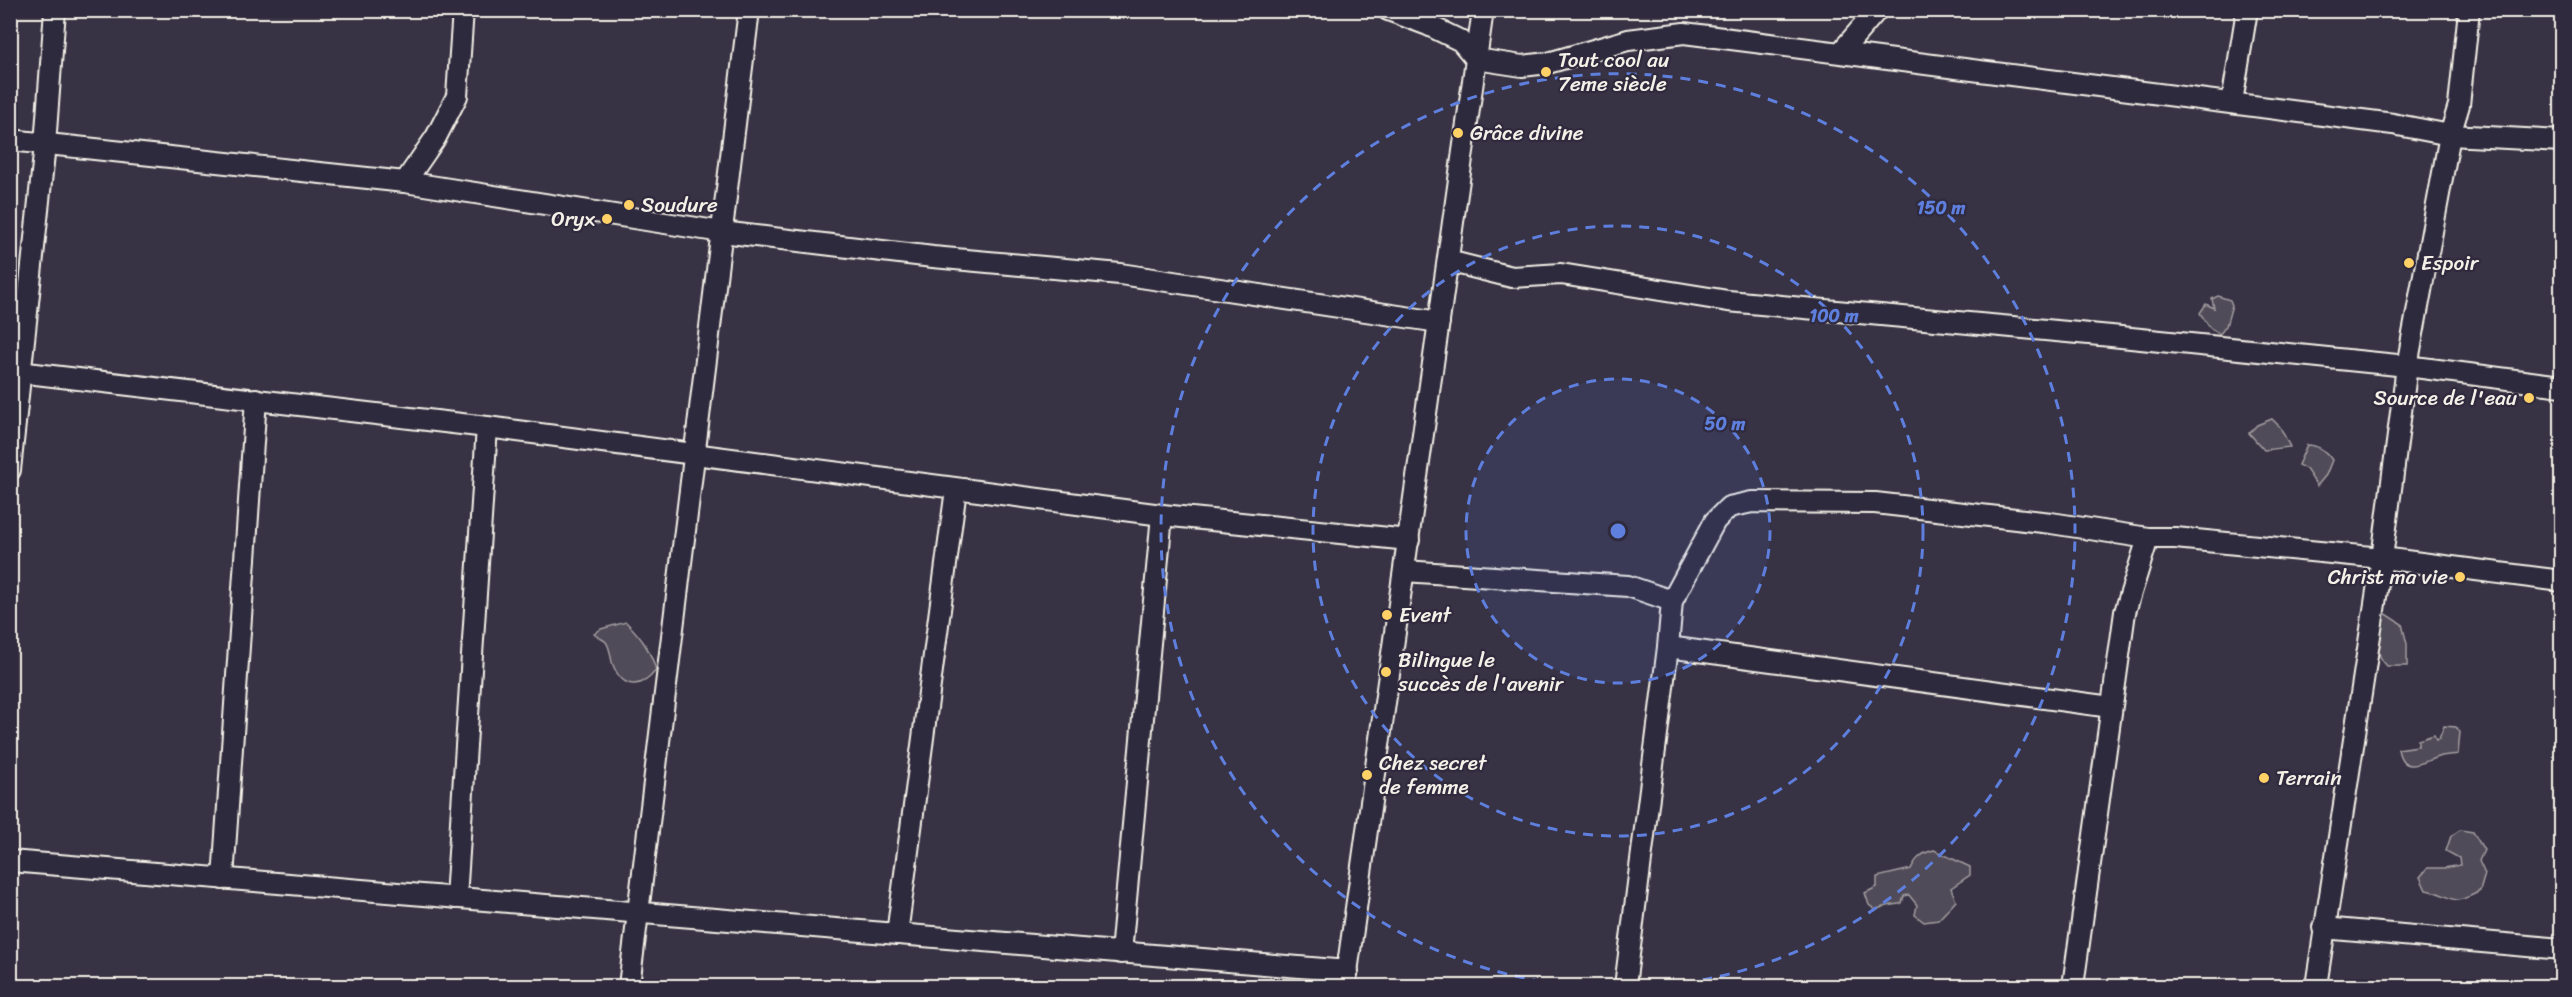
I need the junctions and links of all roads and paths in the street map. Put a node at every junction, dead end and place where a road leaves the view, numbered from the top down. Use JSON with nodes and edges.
{"nodes":[{"id":1,"x":55,"y":10,"type":"edge"},
{"id":2,"x":462,"y":10,"type":"edge"},
{"id":3,"x":749,"y":10,"type":"edge"},
{"id":4,"x":1388,"y":10,"type":"edge"},
{"id":5,"x":1483,"y":10,"type":"edge"},
{"id":6,"x":1877,"y":10,"type":"edge"},
{"id":7,"x":2247,"y":10,"type":"edge"},
{"id":8,"x":2469,"y":10,"type":"edge"},
{"id":9,"x":1841,"y":52,"type":"junction"},
{"id":10,"x":1476,"y":59,"type":"junction"},
{"id":11,"x":2232,"y":102,"type":"junction"},
{"id":12,"x":2450,"y":135,"type":"junction"},
{"id":13,"x":10,"y":140,"type":"edge"},
{"id":14,"x":2562,"y":141,"type":"edge"},
{"id":15,"x":45,"y":145,"type":"junction"},
{"id":16,"x":405,"y":182,"type":"junction"},
{"id":17,"x":722,"y":232,"type":"junction"},
{"id":18,"x":1448,"y":261,"type":"junction"},
{"id":19,"x":1439,"y":322,"type":"junction"},
{"id":20,"x":2408,"y":366,"type":"junction"},
{"id":21,"x":15,"y":371,"type":"edge"},
{"id":22,"x":2562,"y":386,"type":"edge"},
{"id":23,"x":256,"y":399,"type":"junction"},
{"id":24,"x":488,"y":427,"type":"junction"},
{"id":25,"x":694,"y":455,"type":"junction"},
{"id":26,"x":10,"y":470,"type":"edge"},
{"id":27,"x":956,"y":489,"type":"junction"},
{"id":28,"x":1162,"y":515,"type":"junction"},
{"id":29,"x":2148,"y":538,"type":"junction"},
{"id":30,"x":1409,"y":540,"type":"junction"},
{"id":31,"x":2382,"y":558,"type":"junction"},
{"id":32,"x":1404,"y":571,"type":"junction"},
{"id":33,"x":2562,"y":581,"type":"edge"},
{"id":34,"x":1672,"y":601,"type":"junction"},
{"id":35,"x":1668,"y":647,"type":"junction"},
{"id":36,"x":2111,"y":707,"type":"junction"},
{"id":37,"x":10,"y":861,"type":"edge"},
{"id":38,"x":223,"y":879,"type":"junction"},
{"id":39,"x":456,"y":898,"type":"junction"},
{"id":40,"x":638,"y":913,"type":"junction"},
{"id":41,"x":2323,"y":928,"type":"junction"},
{"id":42,"x":897,"y":934,"type":"junction"},
{"id":43,"x":2562,"y":949,"type":"edge"},
{"id":44,"x":1120,"y":953,"type":"junction"},
{"id":45,"x":1347,"y":979,"type":"edge"},
{"id":46,"x":629,"y":987,"type":"edge"},
{"id":47,"x":1625,"y":987,"type":"edge"},
{"id":48,"x":2073,"y":987,"type":"edge"},
{"id":49,"x":2316,"y":987,"type":"edge"}],
"edges":[{"from":1,"to":15,"type":"street"},
{"from":2,"to":16,"type":"street"},
{"from":3,"to":17,"type":"street"},
{"from":4,"to":10,"type":"street"},
{"from":5,"to":10,"type":"street"},
{"from":6,"to":9,"type":"street"},
{"from":7,"to":11,"type":"street"},
{"from":8,"to":12,"type":"street"},
{"from":9,"to":10,"type":"street"},
{"from":9,"to":11,"type":"street"},
{"from":10,"to":18,"type":"street"},
{"from":11,"to":12,"type":"street"},
{"from":12,"to":14,"type":"street"},
{"from":12,"to":20,"type":"street"},
{"from":13,"to":15,"type":"street"},
{"from":15,"to":16,"type":"street"},
{"from":15,"to":21,"type":"street"},
{"from":16,"to":17,"type":"street"},
{"from":17,"to":19,"type":"street"},
{"from":17,"to":25,"type":"street"},
{"from":18,"to":19,"type":"street"},
{"from":18,"to":20,"type":"street"},
{"from":19,"to":30,"type":"street"},
{"from":20,"to":22,"type":"street"},
{"from":20,"to":31,"type":"street"},
{"from":21,"to":23,"type":"street"},
{"from":21,"to":26,"type":"street"},
{"from":23,"to":24,"type":"street"},
{"from":23,"to":38,"type":"street"},
{"from":24,"to":25,"type":"street"},
{"from":24,"to":39,"type":"street"},
{"from":25,"to":27,"type":"street"},
{"from":25,"to":40,"type":"street"},
{"from":27,"to":28,"type":"street"},
{"from":27,"to":42,"type":"street"},
{"from":28,"to":30,"type":"street"},
{"from":28,"to":44,"type":"street"},
{"from":29,"to":31,"type":"street"},
{"from":29,"to":34,"type":"street"},
{"from":29,"to":36,"type":"street"},
{"from":30,"to":32,"type":"street"},
{"from":31,"to":33,"type":"street"},
{"from":31,"to":41,"type":"street"},
{"from":32,"to":34,"type":"street"},
{"from":32,"to":45,"type":"street"},
{"from":34,"to":35,"type":"street"},
{"from":35,"to":36,"type":"street"},
{"from":35,"to":47,"type":"street"},
{"from":36,"to":48,"type":"street"},
{"from":37,"to":38,"type":"street"},
{"from":38,"to":39,"type":"street"},
{"from":39,"to":40,"type":"street"},
{"from":40,"to":42,"type":"street"},
{"from":40,"to":46,"type":"street"},
{"from":41,"to":43,"type":"street"},
{"from":41,"to":49,"type":"street"},
{"from":42,"to":44,"type":"street"},
{"from":44,"to":45,"type":"street"}]}
